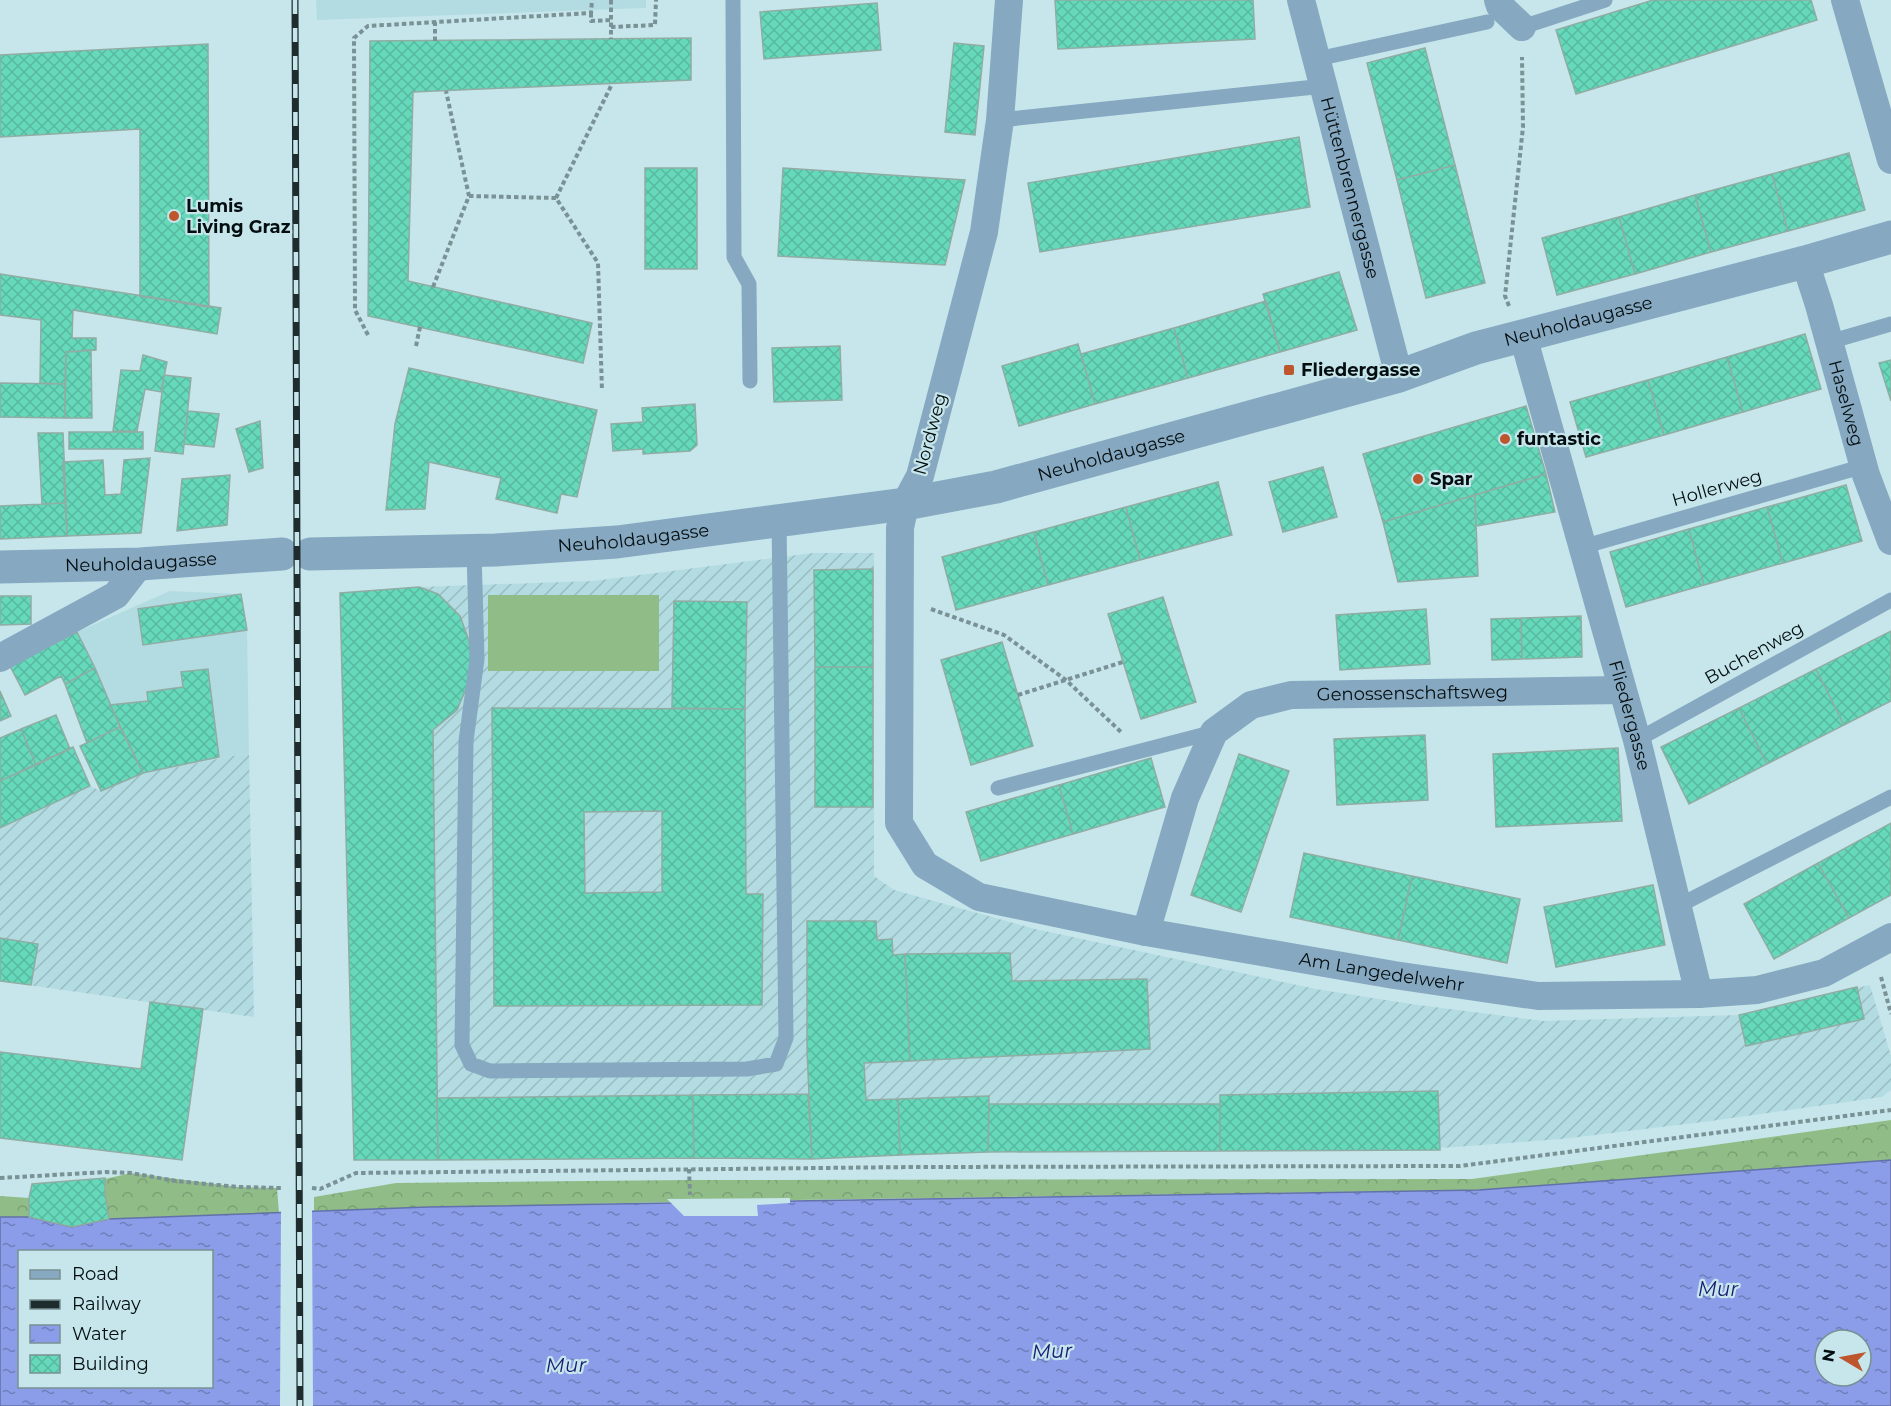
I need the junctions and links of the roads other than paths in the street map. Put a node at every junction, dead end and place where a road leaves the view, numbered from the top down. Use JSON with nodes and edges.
{"nodes":[{"id":1,"x":733,"y":0,"type":"edge"},
{"id":2,"x":1009,"y":0,"type":"edge"},
{"id":3,"x":1301,"y":0,"type":"edge"},
{"id":4,"x":1605,"y":0,"type":"edge"},
{"id":5,"x":1845,"y":0,"type":"edge"},
{"id":6,"x":1493,"y":11,"type":"edge"},
{"id":7,"x":1522,"y":27,"type":"joint"},
{"id":8,"x":1317,"y":59,"type":"junction"},
{"id":9,"x":1324,"y":86,"type":"junction"},
{"id":10,"x":1000,"y":120,"type":"junction"},
{"id":11,"x":1891,"y":160,"type":"edge"},
{"id":12,"x":1891,"y":237,"type":"edge"},
{"id":13,"x":1804,"y":262,"type":"junction"},
{"id":14,"x":1517,"y":324,"type":"junction"},
{"id":15,"x":1891,"y":324,"type":"edge"},
{"id":16,"x":1829,"y":342,"type":"junction"},
{"id":17,"x":1399,"y":376,"type":"junction"},
{"id":18,"x":750,"y":381,"type":"dead end"},
{"id":19,"x":1864,"y":466,"type":"junction"},
{"id":20,"x":905,"y":504,"type":"junction"},
{"id":21,"x":779,"y":520,"type":"junction"},
{"id":22,"x":1891,"y":541,"type":"edge"},
{"id":23,"x":1581,"y":547,"type":"junction"},
{"id":24,"x":474,"y":551,"type":"junction"},
{"id":25,"x":140,"y":564,"type":"junction"},
{"id":26,"x":0,"y":567,"type":"edge"},
{"id":27,"x":1891,"y":600,"type":"edge"},
{"id":28,"x":0,"y":658,"type":"edge"},
{"id":29,"x":1622,"y":690,"type":"junction"},
{"id":30,"x":1214,"y":732,"type":"junction"},
{"id":31,"x":1637,"y":740,"type":"junction"},
{"id":32,"x":998,"y":788,"type":"dead end"},
{"id":33,"x":1891,"y":797,"type":"edge"},
{"id":34,"x":899,"y":824,"type":"joint"},
{"id":35,"x":1678,"y":906,"type":"junction"},
{"id":36,"x":1146,"y":933,"type":"junction"},
{"id":37,"x":1882,"y":942,"type":"edge"},
{"id":38,"x":1699,"y":994,"type":"junction"}],
"edges":[{"from":1,"to":18,"type":"lane"},
{"from":2,"to":10,"type":"street","name":"Nordweg"},
{"from":3,"to":8,"type":"street","name":"Hüttenbrennergasse"},
{"from":4,"to":7,"type":"lane"},
{"from":5,"to":11,"type":"street"},
{"from":6,"to":7,"type":"street"},
{"from":6,"to":8,"type":"lane"},
{"from":8,"to":9,"type":"street","name":"Hüttenbrennergasse"},
{"from":9,"to":10,"type":"lane"},
{"from":9,"to":17,"type":"street","name":"Hüttenbrennergasse"},
{"from":10,"to":20,"type":"street","name":"Nordweg"},
{"from":12,"to":13,"type":"street","name":"Neuholdaugasse"},
{"from":13,"to":14,"type":"street","name":"Neuholdaugasse"},
{"from":13,"to":16,"type":"street","name":"Haselweg"},
{"from":14,"to":17,"type":"street","name":"Neuholdaugasse"},
{"from":14,"to":23,"type":"street","name":"Fliedergasse"},
{"from":15,"to":16,"type":"lane"},
{"from":16,"to":19,"type":"street","name":"Haselweg"},
{"from":17,"to":20,"type":"street","name":"Neuholdaugasse"},
{"from":19,"to":22,"type":"street","name":"Haselweg"},
{"from":19,"to":23,"type":"lane","name":"Hollerweg"},
{"from":20,"to":21,"type":"street","name":"Neuholdaugasse"},
{"from":20,"to":34,"type":"street","name":"Nordweg"},
{"from":21,"to":24,"type":"street","name":"Neuholdaugasse"},
{"from":21,"to":24,"type":"lane"},
{"from":23,"to":29,"type":"street","name":"Fliedergasse"},
{"from":24,"to":25,"type":"street","name":"Neuholdaugasse"},
{"from":25,"to":26,"type":"street","name":"Neuholdaugasse"},
{"from":25,"to":28,"type":"street"},
{"from":27,"to":31,"type":"lane","name":"Buchenweg"},
{"from":29,"to":30,"type":"street","name":"Genossenschaftsweg"},
{"from":29,"to":31,"type":"street","name":"Fliedergasse"},
{"from":30,"to":32,"type":"lane","name":"Genossenschaftsweg"},
{"from":30,"to":36,"type":"street"},
{"from":31,"to":35,"type":"street","name":"Fliedergasse"},
{"from":33,"to":35,"type":"lane"},
{"from":34,"to":36,"type":"street","name":"Am Langedelwehr"},
{"from":35,"to":38,"type":"street","name":"Fliedergasse"},
{"from":36,"to":38,"type":"street","name":"Am Langedelwehr"},
{"from":37,"to":38,"type":"street","name":"Am Langedelwehr"}]}
